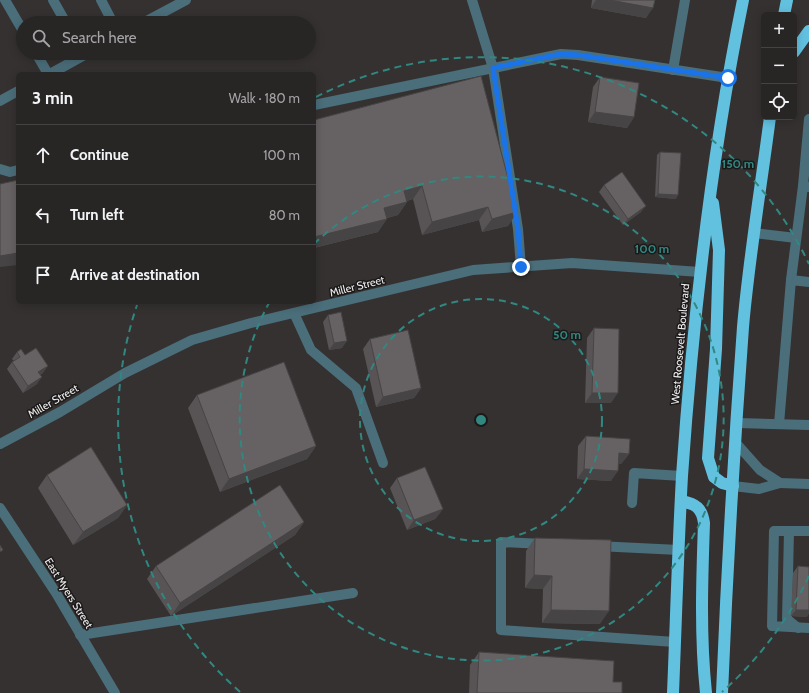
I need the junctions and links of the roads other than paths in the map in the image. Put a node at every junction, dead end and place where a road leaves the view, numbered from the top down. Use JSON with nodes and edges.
{"nodes":[{"id":1,"x":5,"y":0,"type":"edge"},
{"id":2,"x":53,"y":0,"type":"edge"},
{"id":3,"x":101,"y":0,"type":"edge"},
{"id":4,"x":186,"y":0,"type":"edge"},
{"id":5,"x":472,"y":0,"type":"edge"},
{"id":6,"x":685,"y":0,"type":"edge"},
{"id":7,"x":741,"y":0,"type":"edge"},
{"id":8,"x":787,"y":0,"type":"edge"},
{"id":9,"x":785,"y":12,"type":"edge"},
{"id":10,"x":62,"y":16,"type":"edge"},
{"id":11,"x":109,"y":16,"type":"edge"},
{"id":12,"x":156,"y":16,"type":"edge"},
{"id":13,"x":16,"y":19,"type":"edge"},
{"id":14,"x":809,"y":30,"type":"edge"},
{"id":15,"x":797,"y":48,"type":"edge"},
{"id":16,"x":40,"y":60,"type":"edge"},
{"id":17,"x":75,"y":60,"type":"edge"},
{"id":18,"x":493,"y":68,"type":"junction"},
{"id":19,"x":673,"y":70,"type":"junction"},
{"id":20,"x":48,"y":72,"type":"edge"},
{"id":21,"x":53,"y":72,"type":"edge"},
{"id":22,"x":728,"y":78,"type":"junction"},
{"id":23,"x":16,"y":92,"type":"edge"},
{"id":24,"x":0,"y":101,"type":"edge"},
{"id":25,"x":316,"y":105,"type":"edge"},
{"id":26,"x":809,"y":119,"type":"edge"},
{"id":27,"x":770,"y":120,"type":"edge"},
{"id":28,"x":0,"y":169,"type":"edge"},
{"id":29,"x":16,"y":170,"type":"edge"},
{"id":30,"x":806,"y":186,"type":"edge"},
{"id":31,"x":711,"y":188,"type":"junction"},
{"id":32,"x":754,"y":233,"type":"junction"},
{"id":33,"x":796,"y":238,"type":"junction"},
{"id":34,"x":521,"y":267,"type":"junction"},
{"id":35,"x":700,"y":272,"type":"junction"},
{"id":36,"x":791,"y":280,"type":"junction"},
{"id":37,"x":809,"y":282,"type":"edge"},
{"id":38,"x":294,"y":313,"type":"junction"},
{"id":39,"x":737,"y":423,"type":"junction"},
{"id":40,"x":779,"y":424,"type":"junction"},
{"id":41,"x":809,"y":425,"type":"edge"},
{"id":42,"x":736,"y":443,"type":"junction"},
{"id":43,"x":0,"y":444,"type":"edge"},
{"id":44,"x":383,"y":463,"type":"dead end"},
{"id":45,"x":682,"y":476,"type":"junction"},
{"id":46,"x":780,"y":483,"type":"junction"},
{"id":47,"x":809,"y":484,"type":"edge"},
{"id":48,"x":732,"y":486,"type":"junction"},
{"id":49,"x":681,"y":501,"type":"junction"},
{"id":50,"x":632,"y":503,"type":"dead end"},
{"id":51,"x":0,"y":508,"type":"edge"},
{"id":52,"x":789,"y":531,"type":"junction"},
{"id":53,"x":809,"y":531,"type":"edge"},
{"id":54,"x":555,"y":545,"type":"edge"},
{"id":55,"x":586,"y":546,"type":"edge"},
{"id":56,"x":679,"y":550,"type":"junction"},
{"id":57,"x":353,"y":593,"type":"dead end"},
{"id":58,"x":798,"y":628,"type":"junction"},
{"id":59,"x":809,"y":628,"type":"edge"},
{"id":60,"x":80,"y":635,"type":"junction"},
{"id":61,"x":675,"y":642,"type":"junction"},
{"id":62,"x":114,"y":693,"type":"edge"},
{"id":63,"x":673,"y":693,"type":"edge"},
{"id":64,"x":706,"y":693,"type":"edge"},
{"id":65,"x":722,"y":693,"type":"edge"}],
"edges":[{"from":1,"to":13,"type":"street"},
{"from":2,"to":10,"type":"street"},
{"from":3,"to":11,"type":"street"},
{"from":4,"to":12,"type":"street"},
{"from":5,"to":18,"type":"street"},
{"from":6,"to":19,"type":"street"},
{"from":7,"to":22,"type":"highway","name":"West Roosevelt Boulevard"},
{"from":8,"to":9,"type":"highway"},
{"from":14,"to":15,"type":"highway"},
{"from":16,"to":20,"type":"street"},
{"from":17,"to":21,"type":"street"},
{"from":18,"to":19,"type":"street"},
{"from":18,"to":25,"type":"street"},
{"from":18,"to":34,"type":"street"},
{"from":19,"to":22,"type":"street"},
{"from":22,"to":31,"type":"highway","name":"West Roosevelt Boulevard"},
{"from":23,"to":24,"type":"street"},
{"from":26,"to":30,"type":"street"},
{"from":27,"to":32,"type":"highway"},
{"from":28,"to":29,"type":"street"},
{"from":30,"to":33,"type":"street"},
{"from":31,"to":35,"type":"highway","name":"West Roosevelt Boulevard"},
{"from":31,"to":48,"type":"highway"},
{"from":32,"to":33,"type":"street"},
{"from":32,"to":39,"type":"highway"},
{"from":33,"to":36,"type":"street"},
{"from":34,"to":35,"type":"street","name":"Miller Street"},
{"from":34,"to":38,"type":"street","name":"Miller Street"},
{"from":35,"to":45,"type":"highway","name":"West Roosevelt Boulevard"},
{"from":36,"to":37,"type":"street"},
{"from":36,"to":40,"type":"street"},
{"from":38,"to":43,"type":"street","name":"Miller Street"},
{"from":38,"to":44,"type":"street"},
{"from":39,"to":40,"type":"street"},
{"from":39,"to":42,"type":"highway"},
{"from":40,"to":41,"type":"street"},
{"from":42,"to":46,"type":"street"},
{"from":42,"to":48,"type":"highway"},
{"from":45,"to":49,"type":"highway","name":"West Roosevelt Boulevard"},
{"from":45,"to":50,"type":"street"},
{"from":46,"to":47,"type":"street"},
{"from":46,"to":48,"type":"street"},
{"from":48,"to":65,"type":"highway"},
{"from":49,"to":56,"type":"highway","name":"West Roosevelt Boulevard"},
{"from":49,"to":64,"type":"highway"},
{"from":51,"to":60,"type":"street","name":"East Myers Street"},
{"from":52,"to":53,"type":"street"},
{"from":52,"to":58,"type":"street"},
{"from":52,"to":58,"type":"street"},
{"from":54,"to":61,"type":"street"},
{"from":55,"to":56,"type":"street"},
{"from":56,"to":61,"type":"highway","name":"West Roosevelt Boulevard"},
{"from":57,"to":60,"type":"street"},
{"from":58,"to":59,"type":"street"},
{"from":60,"to":62,"type":"street","name":"East Myers Street"},
{"from":61,"to":63,"type":"highway","name":"West Roosevelt Boulevard"}]}
